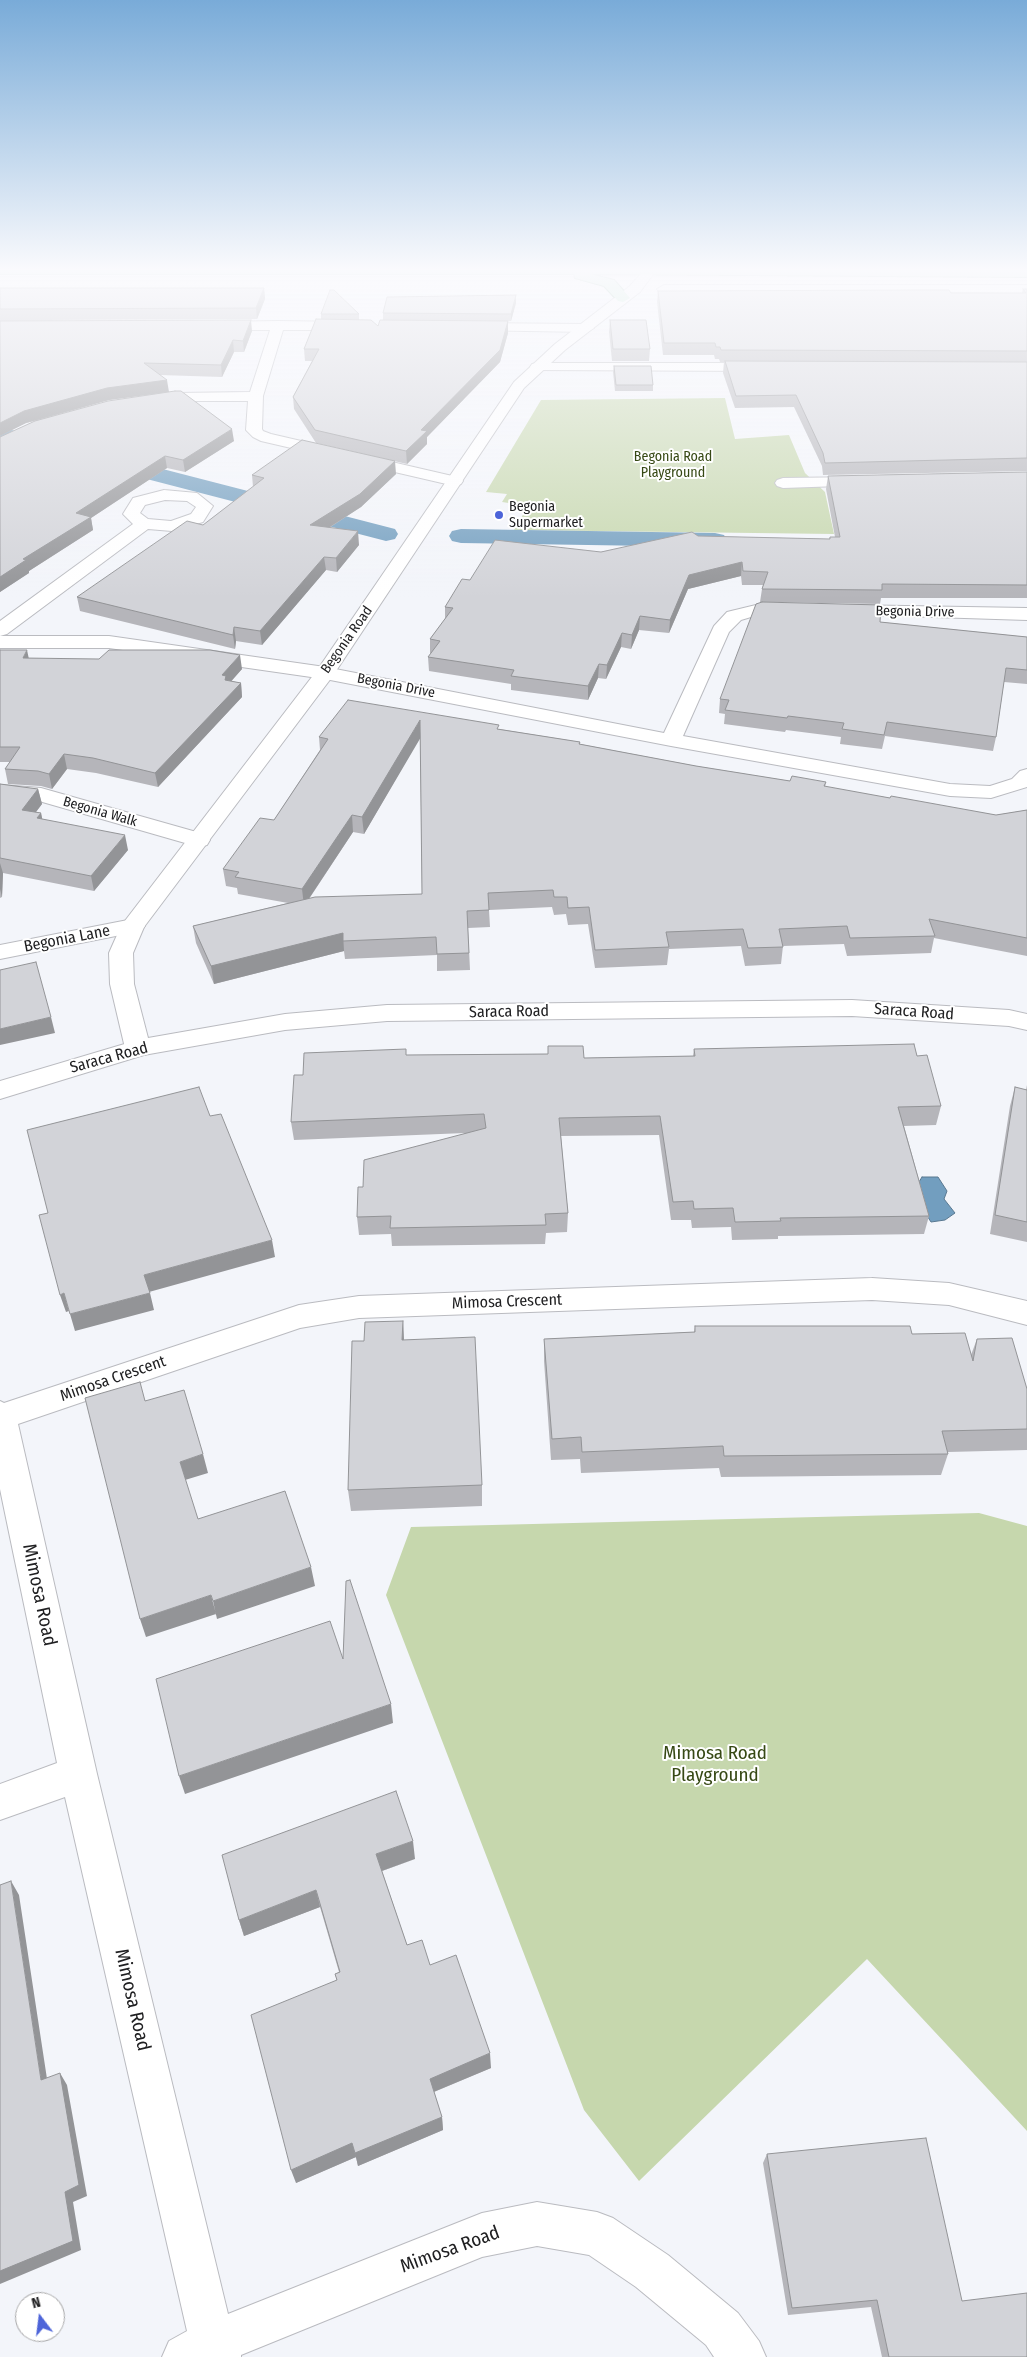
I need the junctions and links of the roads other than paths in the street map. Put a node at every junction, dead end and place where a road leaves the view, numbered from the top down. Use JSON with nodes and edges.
{"nodes":[{"id":1,"x":261,"y":379,"type":"edge"},
{"id":2,"x":525,"y":379,"type":"edge"},
{"id":3,"x":256,"y":396,"type":"junction"},
{"id":4,"x":135,"y":402,"type":"edge"},
{"id":5,"x":456,"y":481,"type":"junction"},
{"id":6,"x":881,"y":481,"type":"edge"},
{"id":7,"x":783,"y":483,"type":"dead end"},
{"id":8,"x":144,"y":524,"type":"dead end"},
{"id":9,"x":810,"y":610,"type":"edge"},
{"id":10,"x":830,"y":610,"type":"edge"},
{"id":11,"x":1027,"y":614,"type":"edge"},
{"id":12,"x":0,"y":630,"type":"edge"},
{"id":13,"x":0,"y":642,"type":"edge"},
{"id":14,"x":325,"y":672,"type":"junction"},
{"id":15,"x":671,"y":740,"type":"junction"},
{"id":16,"x":1027,"y":775,"type":"edge"},
{"id":17,"x":0,"y":791,"type":"edge"},
{"id":18,"x":199,"y":840,"type":"junction"},
{"id":19,"x":133,"y":926,"type":"junction"},
{"id":20,"x":0,"y":952,"type":"edge"},
{"id":21,"x":1027,"y":1022,"type":"edge"},
{"id":22,"x":138,"y":1048,"type":"junction"},
{"id":23,"x":0,"y":1090,"type":"edge"},
{"id":24,"x":1027,"y":1313,"type":"edge"},
{"id":25,"x":0,"y":1416,"type":"edge"},
{"id":26,"x":78,"y":1774,"type":"junction"},
{"id":27,"x":0,"y":1802,"type":"edge"},
{"id":28,"x":205,"y":2352,"type":"edge"},
{"id":29,"x":743,"y":2357,"type":"edge"}],
"edges":[{"from":1,"to":3,"type":"street"},
{"from":2,"to":5,"type":"street","name":"Begonia Road"},
{"from":3,"to":4,"type":"street"},
{"from":3,"to":5,"type":"street"},
{"from":5,"to":14,"type":"street","name":"Begonia Road"},
{"from":6,"to":7,"type":"street"},
{"from":8,"to":12,"type":"street"},
{"from":9,"to":15,"type":"street"},
{"from":10,"to":11,"type":"street","name":"Begonia Drive"},
{"from":13,"to":14,"type":"street","name":"Begonia Drive"},
{"from":14,"to":15,"type":"street","name":"Begonia Drive"},
{"from":14,"to":18,"type":"street","name":"Begonia Road"},
{"from":15,"to":16,"type":"street","name":"Begonia Drive"},
{"from":17,"to":18,"type":"street","name":"Begonia Walk"},
{"from":18,"to":19,"type":"street","name":"Begonia Road"},
{"from":19,"to":20,"type":"street","name":"Begonia Lane"},
{"from":19,"to":22,"type":"street","name":"Begonia Road"},
{"from":21,"to":22,"type":"street","name":"Saraca Road"},
{"from":22,"to":23,"type":"street","name":"Saraca Road"},
{"from":24,"to":25,"type":"street","name":"Mimosa Crescent"},
{"from":25,"to":26,"type":"street","name":"Mimosa Road"},
{"from":26,"to":27,"type":"street"},
{"from":26,"to":28,"type":"street","name":"Mimosa Road"},
{"from":28,"to":29,"type":"street","name":"Mimosa Road"}]}
